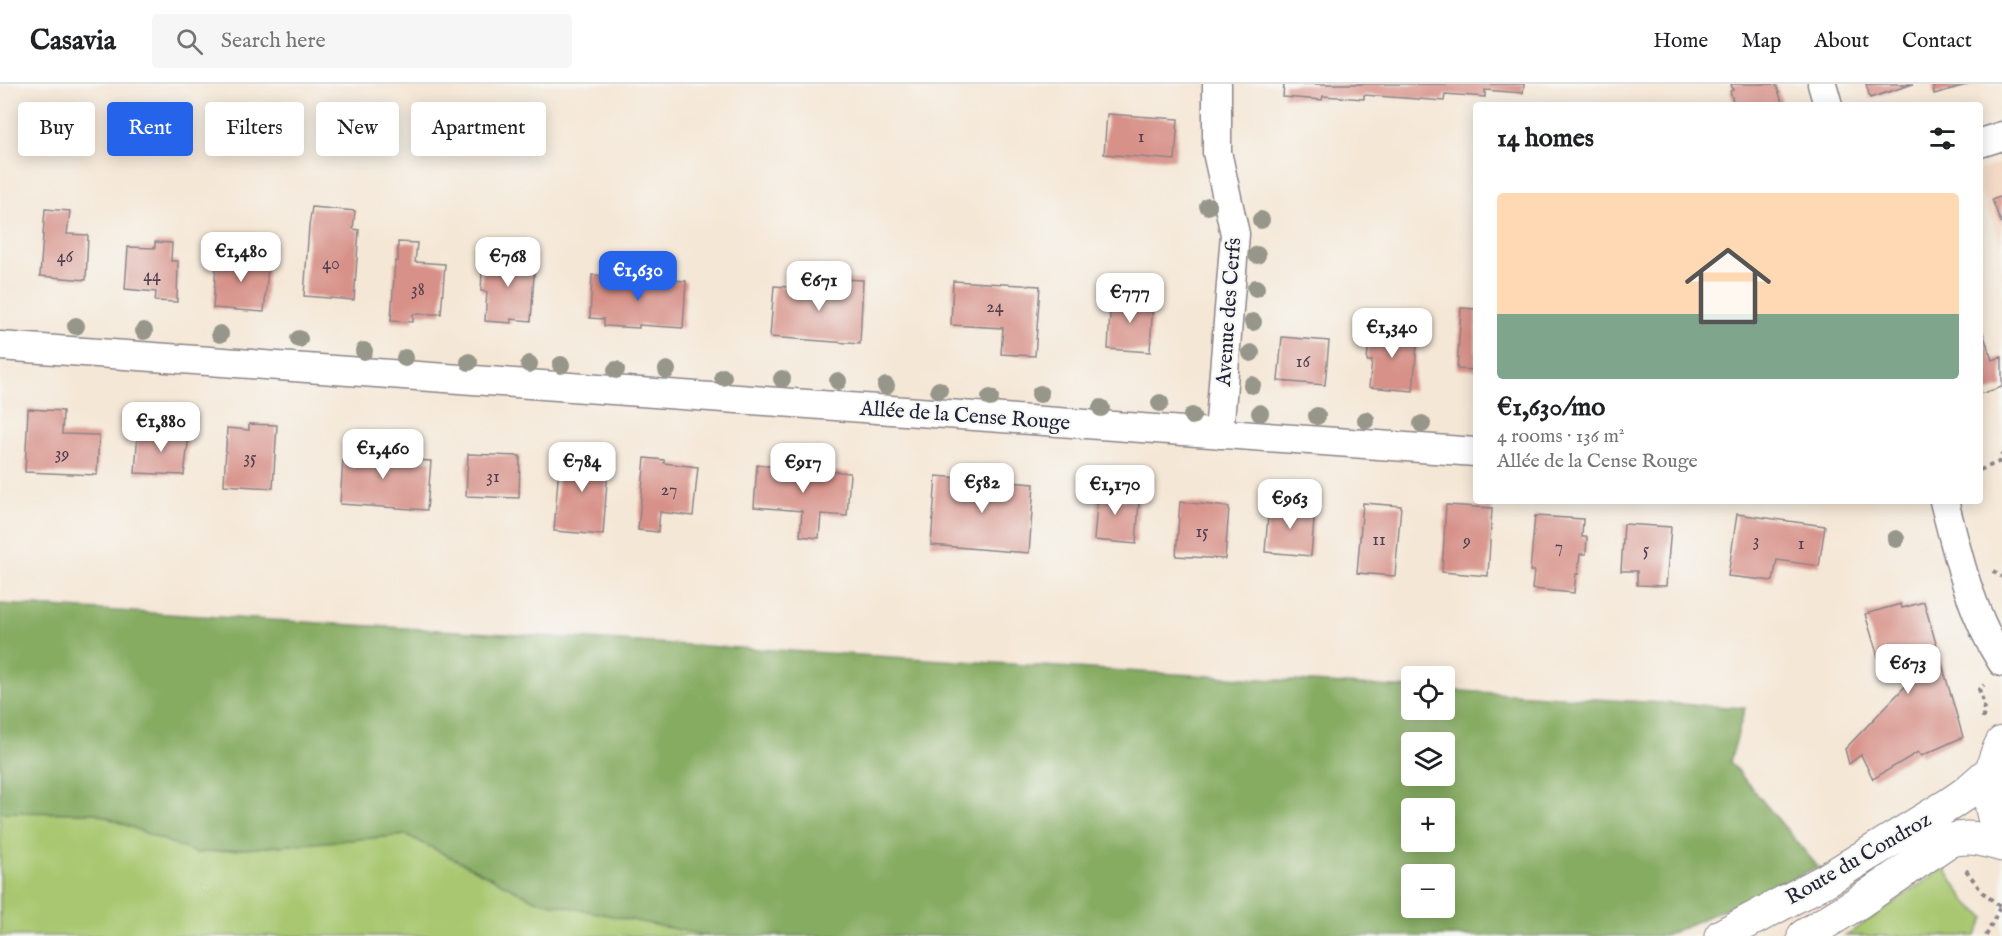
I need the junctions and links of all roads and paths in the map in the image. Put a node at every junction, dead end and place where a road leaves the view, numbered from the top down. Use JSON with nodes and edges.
{"nodes":[{"id":1,"x":1217,"y":84,"type":"edge"},
{"id":2,"x":1822,"y":84,"type":"edge"},
{"id":3,"x":1827,"y":102,"type":"edge"},
{"id":4,"x":2002,"y":136,"type":"edge"},
{"id":5,"x":1983,"y":141,"type":"edge"},
{"id":6,"x":0,"y":346,"type":"edge"},
{"id":7,"x":1219,"y":434,"type":"junction"},
{"id":8,"x":1473,"y":452,"type":"edge"},
{"id":9,"x":2002,"y":454,"type":"edge"},
{"id":10,"x":1983,"y":469,"type":"edge"},
{"id":11,"x":1945,"y":504,"type":"edge"},
{"id":12,"x":1995,"y":672,"type":"edge"},
{"id":13,"x":1991,"y":746,"type":"edge"},
{"id":14,"x":2002,"y":836,"type":"edge"},
{"id":15,"x":2002,"y":845,"type":"edge"},
{"id":16,"x":1966,"y":869,"type":"dead end"},
{"id":17,"x":2001,"y":907,"type":"edge"},
{"id":18,"x":1721,"y":936,"type":"edge"},
{"id":19,"x":1804,"y":936,"type":"edge"},
{"id":20,"x":1986,"y":936,"type":"edge"}],
"edges":[{"from":1,"to":7,"type":"street","name":"Avenue des Cerfs"},
{"from":2,"to":3,"type":"street"},
{"from":4,"to":5,"type":"street"},
{"from":6,"to":7,"type":"street","name":"Allée de la Cense Rouge"},
{"from":7,"to":8,"type":"street","name":"Allée de la Cense Rouge"},
{"from":9,"to":10,"type":"path"},
{"from":11,"to":12,"type":"street"},
{"from":12,"to":13,"type":"path"},
{"from":13,"to":14,"type":"main road"},
{"from":13,"to":18,"type":"main road","name":"Route du Condroz"},
{"from":15,"to":19,"type":"main road","name":"Route du Condroz"},
{"from":16,"to":17,"type":"path"},
{"from":17,"to":20,"type":"path"}]}
